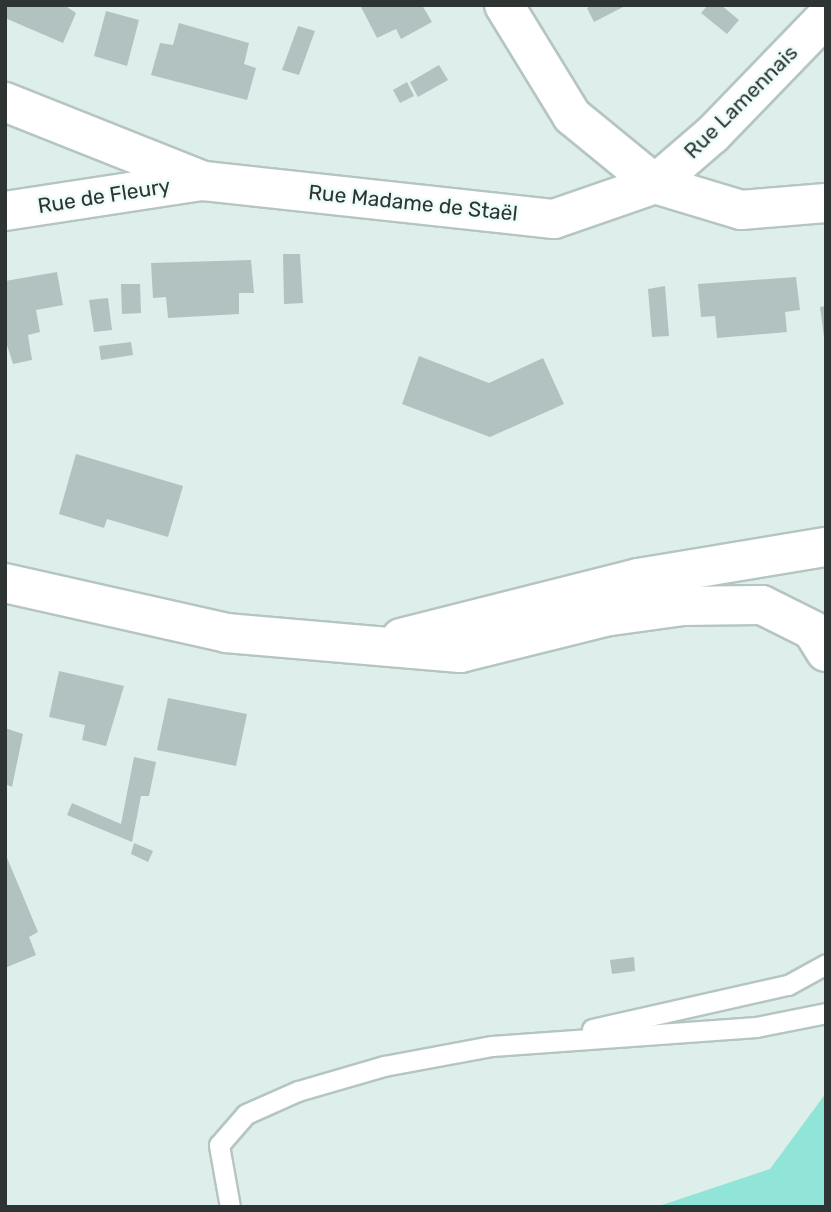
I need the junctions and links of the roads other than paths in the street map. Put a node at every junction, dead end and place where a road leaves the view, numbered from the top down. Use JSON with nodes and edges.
{"nodes":[{"id":1,"x":504,"y":5,"type":"edge"},
{"id":2,"x":826,"y":17,"type":"edge"},
{"id":3,"x":5,"y":102,"type":"edge"},
{"id":4,"x":204,"y":181,"type":"junction"},
{"id":5,"x":654,"y":184,"type":"junction"},
{"id":6,"x":826,"y":203,"type":"edge"},
{"id":7,"x":5,"y":211,"type":"edge"},
{"id":8,"x":826,"y":547,"type":"edge"},
{"id":9,"x":5,"y":583,"type":"edge"},
{"id":10,"x":372,"y":645,"type":"junction"},
{"id":11,"x":826,"y":652,"type":"edge"},
{"id":12,"x":826,"y":964,"type":"edge"},
{"id":13,"x":826,"y":1013,"type":"edge"},
{"id":14,"x":536,"y":1041,"type":"junction"},
{"id":15,"x":230,"y":1207,"type":"edge"}],
"edges":[{"from":1,"to":5,"type":"street"},
{"from":2,"to":5,"type":"street","name":"Rue Lamennais"},
{"from":3,"to":4,"type":"street","name":"Rue Madame de Staël"},
{"from":4,"to":5,"type":"street","name":"Rue Madame de Staël"},
{"from":4,"to":7,"type":"street","name":"Rue de Fleury"},
{"from":5,"to":6,"type":"street"},
{"from":8,"to":10,"type":"street"},
{"from":9,"to":10,"type":"street"},
{"from":10,"to":11,"type":"street"},
{"from":12,"to":14,"type":"lane"},
{"from":13,"to":14,"type":"lane"},
{"from":14,"to":15,"type":"lane"}]}
